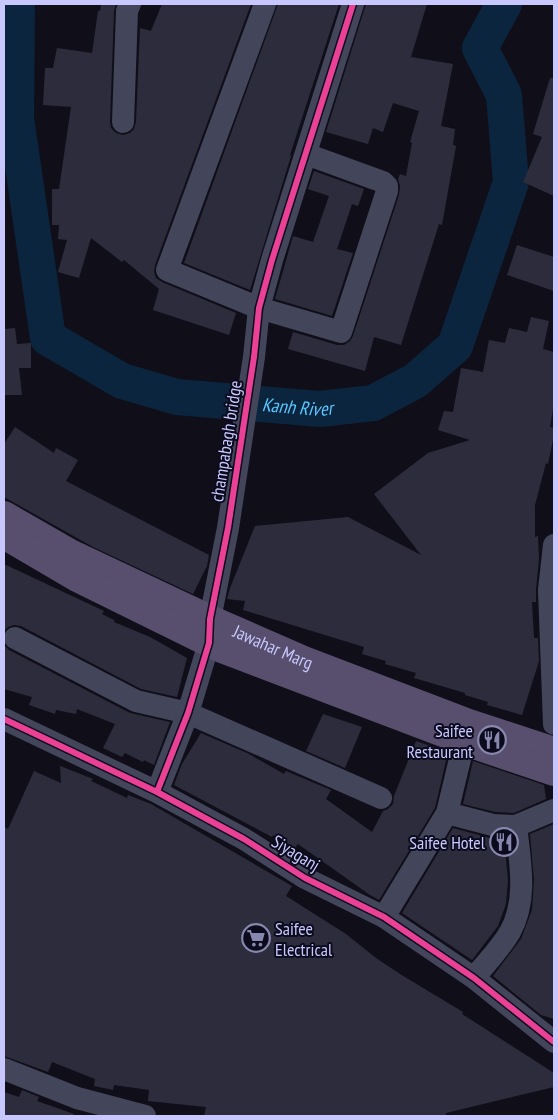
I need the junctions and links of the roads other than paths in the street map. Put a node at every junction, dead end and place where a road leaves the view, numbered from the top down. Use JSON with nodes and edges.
{"nodes":[{"id":1,"x":130,"y":4,"type":"edge"},
{"id":2,"x":265,"y":4,"type":"edge"},
{"id":3,"x":353,"y":4,"type":"edge"},
{"id":4,"x":122,"y":122,"type":"dead end"},
{"id":5,"x":306,"y":154,"type":"junction"},
{"id":6,"x":259,"y":308,"type":"junction"},
{"id":7,"x":4,"y":515,"type":"edge"},
{"id":8,"x":4,"y":535,"type":"edge"},
{"id":9,"x":554,"y":545,"type":"edge"},
{"id":10,"x":210,"y":631,"type":"junction"},
{"id":11,"x":16,"y":638,"type":"dead end"},
{"id":12,"x":553,"y":670,"type":"edge"},
{"id":13,"x":188,"y":713,"type":"junction"},
{"id":14,"x":4,"y":719,"type":"edge"},
{"id":15,"x":554,"y":724,"type":"edge"},
{"id":16,"x":466,"y":732,"type":"junction"},
{"id":17,"x":554,"y":752,"type":"edge"},
{"id":18,"x":554,"y":772,"type":"edge"},
{"id":19,"x":157,"y":792,"type":"junction"},
{"id":20,"x":381,"y":798,"type":"dead end"},
{"id":21,"x":554,"y":810,"type":"edge"},
{"id":22,"x":447,"y":813,"type":"junction"},
{"id":23,"x":516,"y":826,"type":"junction"},
{"id":24,"x":384,"y":918,"type":"junction"},
{"id":25,"x":474,"y":978,"type":"junction"},
{"id":26,"x":554,"y":1042,"type":"edge"},
{"id":27,"x":4,"y":1069,"type":"edge"},
{"id":28,"x":145,"y":1116,"type":"edge"}],
"edges":[{"from":1,"to":4,"type":"street"},
{"from":2,"to":6,"type":"street"},
{"from":3,"to":5,"type":"street","name":"champabagh bridge"},
{"from":5,"to":6,"type":"street","name":"champabagh bridge"},
{"from":5,"to":6,"type":"street"},
{"from":6,"to":10,"type":"street","name":"champabagh bridge"},
{"from":7,"to":10,"type":"main road","name":"Jawahar Marg"},
{"from":8,"to":10,"type":"main road"},
{"from":9,"to":12,"type":"street"},
{"from":10,"to":13,"type":"street","name":"champabagh bridge"},
{"from":10,"to":16,"type":"main road","name":"Jawahar Marg"},
{"from":11,"to":13,"type":"street"},
{"from":12,"to":15,"type":"street"},
{"from":13,"to":19,"type":"street","name":"champabagh bridge"},
{"from":13,"to":20,"type":"street"},
{"from":14,"to":19,"type":"street","name":"Siyaganj"},
{"from":16,"to":17,"type":"main road","name":"Jawahar Marg"},
{"from":16,"to":18,"type":"main road"},
{"from":16,"to":22,"type":"street"},
{"from":19,"to":24,"type":"street","name":"Siyaganj"},
{"from":21,"to":23,"type":"street"},
{"from":22,"to":23,"type":"street"},
{"from":22,"to":24,"type":"street"},
{"from":23,"to":25,"type":"street"},
{"from":24,"to":25,"type":"street","name":"Siyaganj"},
{"from":25,"to":26,"type":"street","name":"Siyaganj"},
{"from":27,"to":28,"type":"street"}]}
